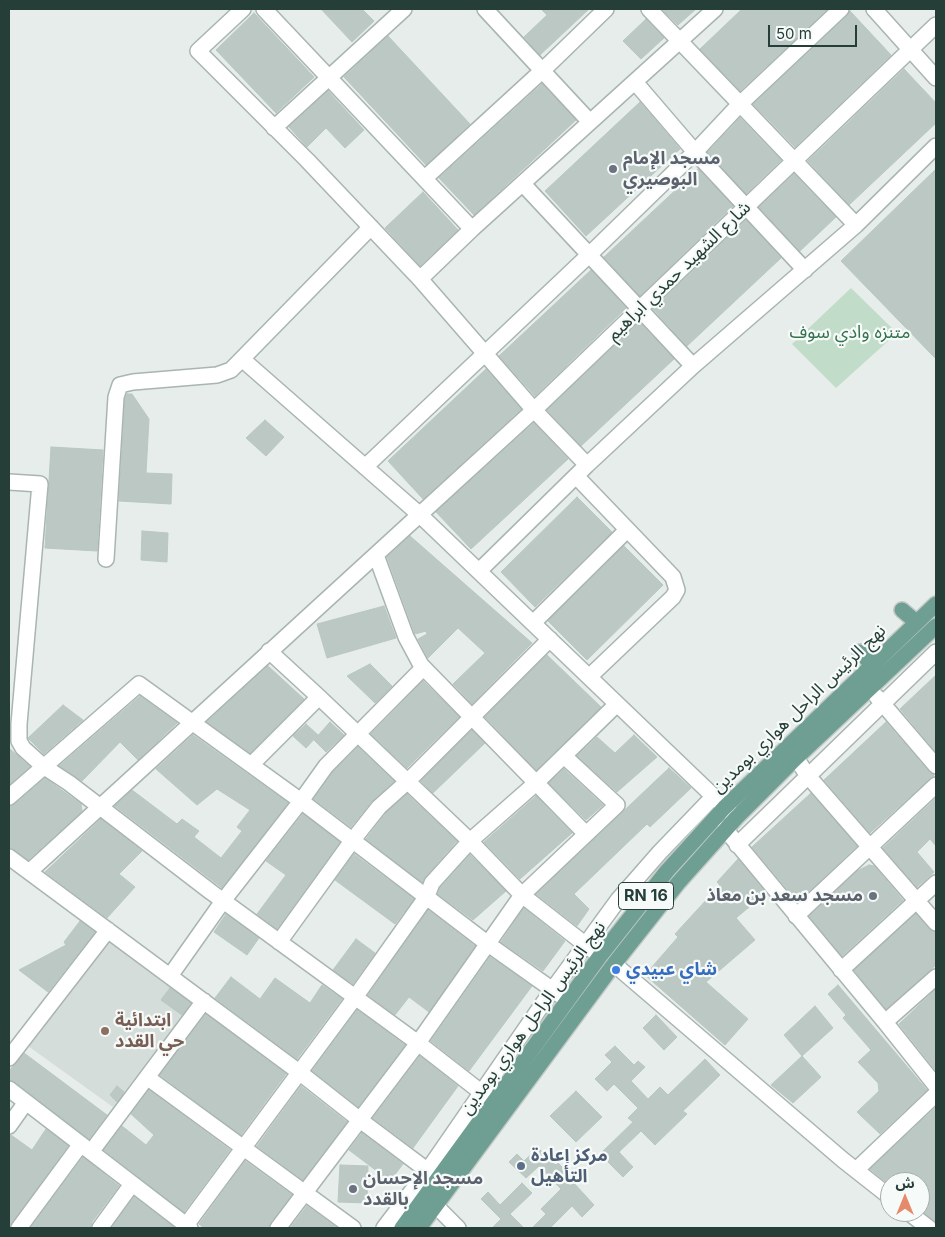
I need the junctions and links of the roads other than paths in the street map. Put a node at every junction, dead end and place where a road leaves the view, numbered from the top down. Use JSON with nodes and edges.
{"nodes":[{"id":1,"x":243,"y":9,"type":"edge"},
{"id":2,"x":264,"y":9,"type":"edge"},
{"id":3,"x":404,"y":9,"type":"edge"},
{"id":4,"x":606,"y":9,"type":"edge"},
{"id":5,"x":649,"y":9,"type":"edge"},
{"id":6,"x":715,"y":9,"type":"edge"},
{"id":7,"x":841,"y":9,"type":"edge"},
{"id":8,"x":874,"y":9,"type":"edge"},
{"id":9,"x":495,"y":12,"type":"edge"},
{"id":10,"x":936,"y":25,"type":"edge"},
{"id":11,"x":681,"y":41,"type":"junction"},
{"id":12,"x":911,"y":50,"type":"junction"},
{"id":13,"x":543,"y":70,"type":"junction"},
{"id":14,"x":328,"y":77,"type":"junction"},
{"id":15,"x":936,"y":78,"type":"edge"},
{"id":16,"x":635,"y":82,"type":"junction"},
{"id":17,"x":740,"y":104,"type":"junction"},
{"id":18,"x":590,"y":122,"type":"junction"},
{"id":19,"x":274,"y":128,"type":"junction"},
{"id":20,"x":936,"y":146,"type":"edge"},
{"id":21,"x":695,"y":152,"type":"junction"},
{"id":22,"x":796,"y":160,"type":"junction"},
{"id":23,"x":425,"y":178,"type":"junction"},
{"id":24,"x":523,"y":184,"type":"junction"},
{"id":25,"x":747,"y":207,"type":"junction"},
{"id":26,"x":856,"y":225,"type":"junction"},
{"id":27,"x":371,"y":227,"type":"junction"},
{"id":28,"x":472,"y":230,"type":"junction"},
{"id":29,"x":589,"y":255,"type":"junction"},
{"id":30,"x":805,"y":270,"type":"junction"},
{"id":31,"x":420,"y":279,"type":"junction"},
{"id":32,"x":640,"y":309,"type":"junction"},
{"id":33,"x":485,"y":353,"type":"junction"},
{"id":34,"x":242,"y":359,"type":"junction"},
{"id":35,"x":693,"y":366,"type":"junction"},
{"id":36,"x":534,"y":410,"type":"junction"},
{"id":37,"x":587,"y":465,"type":"junction"},
{"id":38,"x":365,"y":467,"type":"junction"},
{"id":39,"x":576,"y":476,"type":"junction"},
{"id":40,"x":9,"y":482,"type":"edge"},
{"id":41,"x":420,"y":515,"type":"junction"},
{"id":42,"x":627,"y":530,"type":"junction"},
{"id":43,"x":376,"y":555,"type":"junction"},
{"id":44,"x":106,"y":559,"type":"dead end"},
{"id":45,"x":479,"y":571,"type":"junction"},
{"id":46,"x":936,"y":604,"type":"edge"},
{"id":47,"x":902,"y":610,"type":"dead end"},
{"id":48,"x":916,"y":622,"type":"junction"},
{"id":49,"x":533,"y":623,"type":"junction"},
{"id":50,"x":936,"y":626,"type":"edge"},
{"id":51,"x":550,"y":639,"type":"junction"},
{"id":52,"x":269,"y":651,"type":"junction"},
{"id":53,"x":860,"y":652,"type":"dead end"},
{"id":54,"x":936,"y":652,"type":"edge"},
{"id":55,"x":872,"y":665,"type":"junction"},
{"id":56,"x":423,"y":668,"type":"junction"},
{"id":57,"x":883,"y":676,"type":"junction"},
{"id":58,"x":589,"y":677,"type":"junction"},
{"id":59,"x":869,"y":689,"type":"junction"},
{"id":60,"x":319,"y":697,"type":"junction"},
{"id":61,"x":883,"y":702,"type":"junction"},
{"id":62,"x":616,"y":705,"type":"junction"},
{"id":63,"x":471,"y":718,"type":"junction"},
{"id":64,"x":192,"y":723,"type":"junction"},
{"id":65,"x":357,"y":734,"type":"junction"},
{"id":66,"x":564,"y":756,"type":"junction"},
{"id":67,"x":796,"y":758,"type":"junction"},
{"id":68,"x":251,"y":765,"type":"junction"},
{"id":69,"x":43,"y":766,"type":"junction"},
{"id":70,"x":936,"y":766,"type":"edge"},
{"id":71,"x":808,"y":776,"type":"junction"},
{"id":72,"x":407,"y":782,"type":"junction"},
{"id":73,"x":536,"y":783,"type":"junction"},
{"id":74,"x":936,"y":785,"type":"edge"},
{"id":75,"x":9,"y":797,"type":"edge"},
{"id":76,"x":301,"y":800,"type":"junction"},
{"id":77,"x":719,"y":802,"type":"junction"},
{"id":78,"x":100,"y":808,"type":"junction"},
{"id":79,"x":736,"y":818,"type":"junction"},
{"id":80,"x":725,"y":829,"type":"junction"},
{"id":81,"x":586,"y":834,"type":"junction"},
{"id":82,"x":352,"y":841,"type":"junction"},
{"id":83,"x":470,"y":841,"type":"junction"},
{"id":84,"x":737,"y":845,"type":"junction"},
{"id":85,"x":870,"y":848,"type":"junction"},
{"id":86,"x":9,"y":857,"type":"edge"},
{"id":87,"x":28,"y":872,"type":"junction"},
{"id":88,"x":936,"y":883,"type":"edge"},
{"id":89,"x":522,"y":895,"type":"junction"},
{"id":90,"x":427,"y":896,"type":"junction"},
{"id":91,"x":917,"y":900,"type":"junction"},
{"id":92,"x":223,"y":901,"type":"junction"},
{"id":93,"x":796,"y":916,"type":"junction"},
{"id":94,"x":936,"y":923,"type":"edge"},
{"id":95,"x":108,"y":930,"type":"junction"},
{"id":96,"x":280,"y":942,"type":"junction"},
{"id":97,"x":488,"y":944,"type":"junction"},
{"id":98,"x":585,"y":944,"type":"junction"},
{"id":99,"x":600,"y":956,"type":"junction"},
{"id":100,"x":614,"y":964,"type":"junction"},
{"id":101,"x":842,"y":970,"type":"junction"},
{"id":102,"x":170,"y":976,"type":"junction"},
{"id":103,"x":936,"y":976,"type":"edge"},
{"id":104,"x":553,"y":989,"type":"junction"},
{"id":105,"x":356,"y":996,"type":"junction"},
{"id":106,"x":567,"y":1000,"type":"junction"},
{"id":107,"x":204,"y":1001,"type":"junction"},
{"id":108,"x":885,"y":1022,"type":"junction"},
{"id":109,"x":418,"y":1043,"type":"junction"},
{"id":110,"x":9,"y":1058,"type":"edge"},
{"id":111,"x":299,"y":1072,"type":"junction"},
{"id":112,"x":148,"y":1078,"type":"junction"},
{"id":113,"x":936,"y":1086,"type":"edge"},
{"id":114,"x":9,"y":1090,"type":"edge"},
{"id":115,"x":482,"y":1093,"type":"junction"},
{"id":116,"x":936,"y":1094,"type":"edge"},
{"id":117,"x":26,"y":1102,"type":"junction"},
{"id":118,"x":499,"y":1108,"type":"junction"},
{"id":119,"x":360,"y":1120,"type":"junction"},
{"id":120,"x":9,"y":1126,"type":"edge"},
{"id":121,"x":86,"y":1148,"type":"junction"},
{"id":122,"x":242,"y":1148,"type":"junction"},
{"id":123,"x":856,"y":1170,"type":"junction"},
{"id":124,"x":433,"y":1174,"type":"junction"},
{"id":125,"x":132,"y":1184,"type":"junction"},
{"id":126,"x":880,"y":1189,"type":"edge"},
{"id":127,"x":304,"y":1194,"type":"junction"},
{"id":128,"x":436,"y":1206,"type":"junction"},
{"id":129,"x":187,"y":1227,"type":"edge"},
{"id":130,"x":18,"y":1228,"type":"edge"},
{"id":131,"x":100,"y":1228,"type":"edge"},
{"id":132,"x":278,"y":1228,"type":"edge"},
{"id":133,"x":353,"y":1228,"type":"edge"},
{"id":134,"x":384,"y":1228,"type":"edge"},
{"id":135,"x":402,"y":1228,"type":"edge"},
{"id":136,"x":419,"y":1228,"type":"edge"},
{"id":137,"x":458,"y":1228,"type":"edge"}],
"edges":[{"from":1,"to":19,"type":"street"},
{"from":2,"to":14,"type":"street"},
{"from":3,"to":14,"type":"street"},
{"from":4,"to":13,"type":"street"},
{"from":5,"to":11,"type":"street"},
{"from":6,"to":11,"type":"street"},
{"from":7,"to":17,"type":"street"},
{"from":8,"to":12,"type":"street"},
{"from":9,"to":13,"type":"street"},
{"from":10,"to":12,"type":"street","name":"شارع الشهيد حمدي ابراهيم"},
{"from":11,"to":16,"type":"street"},
{"from":11,"to":17,"type":"street"},
{"from":12,"to":15,"type":"street"},
{"from":12,"to":22,"type":"street","name":"شارع الشهيد حمدي ابراهيم"},
{"from":13,"to":18,"type":"street"},
{"from":13,"to":23,"type":"street"},
{"from":14,"to":19,"type":"street"},
{"from":14,"to":23,"type":"street"},
{"from":16,"to":18,"type":"street"},
{"from":16,"to":21,"type":"street"},
{"from":17,"to":21,"type":"street"},
{"from":17,"to":22,"type":"street"},
{"from":18,"to":24,"type":"street"},
{"from":19,"to":27,"type":"street"},
{"from":20,"to":26,"type":"street"},
{"from":21,"to":25,"type":"street"},
{"from":21,"to":29,"type":"street"},
{"from":22,"to":25,"type":"street","name":"شارع الشهيد حمدي ابراهيم"},
{"from":22,"to":26,"type":"street"},
{"from":23,"to":28,"type":"street"},
{"from":24,"to":28,"type":"street"},
{"from":24,"to":29,"type":"street"},
{"from":25,"to":30,"type":"street"},
{"from":25,"to":32,"type":"street","name":"شارع الشهيد حمدي ابراهيم"},
{"from":26,"to":30,"type":"street"},
{"from":27,"to":31,"type":"street"},
{"from":27,"to":34,"type":"street"},
{"from":28,"to":31,"type":"street"},
{"from":29,"to":32,"type":"street"},
{"from":29,"to":33,"type":"street"},
{"from":30,"to":35,"type":"street"},
{"from":31,"to":33,"type":"street"},
{"from":32,"to":35,"type":"street"},
{"from":32,"to":36,"type":"street","name":"شارع الشهيد حمدي ابراهيم"},
{"from":33,"to":36,"type":"street"},
{"from":33,"to":38,"type":"street"},
{"from":34,"to":38,"type":"street"},
{"from":34,"to":44,"type":"street"},
{"from":35,"to":37,"type":"street"},
{"from":36,"to":37,"type":"street"},
{"from":36,"to":41,"type":"street","name":"شارع الشهيد حمدي ابراهيم"},
{"from":37,"to":39,"type":"street"},
{"from":38,"to":41,"type":"street"},
{"from":39,"to":42,"type":"street"},
{"from":39,"to":45,"type":"street"},
{"from":40,"to":69,"type":"street"},
{"from":41,"to":43,"type":"street","name":"شارع الشهيد حمدي ابراهيم"},
{"from":41,"to":45,"type":"street"},
{"from":42,"to":49,"type":"street"},
{"from":42,"to":58,"type":"street"},
{"from":43,"to":52,"type":"street","name":"شارع الشهيد حمدي ابراهيم"},
{"from":43,"to":56,"type":"street"},
{"from":45,"to":49,"type":"street"},
{"from":46,"to":48,"type":"main road","name":"نهج الرئيس الراحل هواري بومدين","number":"RN 16"},
{"from":47,"to":48,"type":"main road"},
{"from":48,"to":55,"type":"main road","name":"نهج الرئيس الراحل هواري بومدين","number":"RN 16"},
{"from":49,"to":51,"type":"street"},
{"from":50,"to":57,"type":"main road","name":"نهج الرئيس الراحل هواري بومدين","number":"RN 16"},
{"from":51,"to":58,"type":"street"},
{"from":51,"to":63,"type":"street"},
{"from":52,"to":60,"type":"street"},
{"from":52,"to":64,"type":"street","name":"شارع الشهيد حمدي ابراهيم"},
{"from":53,"to":55,"type":"main road"},
{"from":54,"to":61,"type":"street"},
{"from":55,"to":57,"type":"main road"},
{"from":55,"to":77,"type":"main road","name":"نهج الرئيس الراحل هواري بومدين","number":"RN 16"},
{"from":56,"to":63,"type":"street"},
{"from":56,"to":65,"type":"street"},
{"from":57,"to":59,"type":"main road","name":"نهج الرئيس الراحل هواري بومدين","number":"RN 16"},
{"from":58,"to":62,"type":"street"},
{"from":59,"to":61,"type":"street"},
{"from":59,"to":67,"type":"main road","name":"نهج الرئيس الراحل هواري بومدين","number":"RN 16"},
{"from":60,"to":65,"type":"street"},
{"from":60,"to":68,"type":"street"},
{"from":61,"to":70,"type":"street"},
{"from":61,"to":71,"type":"street"},
{"from":62,"to":66,"type":"street"},
{"from":62,"to":77,"type":"street"},
{"from":63,"to":72,"type":"street"},
{"from":63,"to":73,"type":"street"},
{"from":64,"to":68,"type":"street"},
{"from":64,"to":69,"type":"street"},
{"from":64,"to":78,"type":"street","name":"شارع الشهيد حمدي ابراهيم"},
{"from":65,"to":72,"type":"street"},
{"from":65,"to":76,"type":"street"},
{"from":66,"to":73,"type":"street"},
{"from":66,"to":81,"type":"street"},
{"from":67,"to":71,"type":"street"},
{"from":67,"to":79,"type":"main road","name":"نهج الرئيس الراحل هواري بومدين","number":"RN 16"},
{"from":68,"to":76,"type":"street"},
{"from":69,"to":75,"type":"street"},
{"from":69,"to":78,"type":"street"},
{"from":71,"to":84,"type":"street"},
{"from":71,"to":85,"type":"street"},
{"from":72,"to":82,"type":"street"},
{"from":72,"to":83,"type":"street"},
{"from":73,"to":81,"type":"street"},
{"from":73,"to":83,"type":"street"},
{"from":74,"to":85,"type":"street"},
{"from":76,"to":82,"type":"street"},
{"from":76,"to":92,"type":"street"},
{"from":77,"to":79,"type":"street"},
{"from":77,"to":98,"type":"street"},
{"from":77,"to":99,"type":"main road","name":"نهج الرئيس الراحل هواري بومدين","number":"RN 16"},
{"from":78,"to":87,"type":"street","name":"شارع الشهيد حمدي ابراهيم"},
{"from":78,"to":92,"type":"street"},
{"from":79,"to":80,"type":"main road","name":"نهج الرئيس الراحل هواري بومدين","number":"RN 16"},
{"from":80,"to":84,"type":"street"},
{"from":80,"to":100,"type":"main road","name":"نهج الرئيس الراحل هواري بومدين","number":"RN 16"},
{"from":81,"to":89,"type":"street"},
{"from":82,"to":90,"type":"street"},
{"from":82,"to":96,"type":"street"},
{"from":83,"to":89,"type":"street"},
{"from":83,"to":90,"type":"street"},
{"from":84,"to":93,"type":"street"},
{"from":85,"to":91,"type":"street"},
{"from":85,"to":93,"type":"street"},
{"from":86,"to":87,"type":"street"},
{"from":87,"to":95,"type":"street"},
{"from":88,"to":91,"type":"street"},
{"from":89,"to":97,"type":"street"},
{"from":89,"to":98,"type":"street"},
{"from":90,"to":97,"type":"street"},
{"from":90,"to":105,"type":"street"},
{"from":91,"to":94,"type":"street"},
{"from":91,"to":101,"type":"street"},
{"from":92,"to":96,"type":"street"},
{"from":92,"to":102,"type":"street"},
{"from":93,"to":101,"type":"street"},
{"from":95,"to":102,"type":"street"},
{"from":95,"to":110,"type":"street"},
{"from":96,"to":105,"type":"street"},
{"from":97,"to":104,"type":"street"},
{"from":97,"to":109,"type":"street"},
{"from":98,"to":99,"type":"street"},
{"from":98,"to":104,"type":"street"},
{"from":99,"to":106,"type":"main road","name":"نهج الرئيس الراحل هواري بومدين","number":"RN 16"},
{"from":100,"to":118,"type":"main road","name":"نهج الرئيس الراحل هواري بومدين","number":"RN 16"},
{"from":100,"to":123,"type":"street"},
{"from":101,"to":108,"type":"street"},
{"from":102,"to":107,"type":"street"},
{"from":103,"to":108,"type":"street"},
{"from":104,"to":106,"type":"street"},
{"from":104,"to":115,"type":"street"},
{"from":105,"to":109,"type":"street"},
{"from":105,"to":111,"type":"street"},
{"from":106,"to":118,"type":"main road","name":"نهج الرئيس الراحل هواري بومدين","number":"RN 16"},
{"from":107,"to":111,"type":"street"},
{"from":107,"to":112,"type":"street"},
{"from":108,"to":113,"type":"street"},
{"from":109,"to":115,"type":"street"},
{"from":109,"to":119,"type":"street"},
{"from":111,"to":119,"type":"street"},
{"from":111,"to":122,"type":"street"},
{"from":112,"to":121,"type":"street"},
{"from":112,"to":122,"type":"street"},
{"from":114,"to":117,"type":"street"},
{"from":115,"to":118,"type":"street"},
{"from":115,"to":124,"type":"street"},
{"from":116,"to":123,"type":"street"},
{"from":117,"to":120,"type":"street"},
{"from":117,"to":121,"type":"street"},
{"from":118,"to":124,"type":"main road","name":"نهج الرئيس الراحل هواري بومدين","number":"RN 16"},
{"from":118,"to":128,"type":"main road","name":"نهج الرئيس الراحل هواري بومدين","number":"RN 16"},
{"from":119,"to":124,"type":"street"},
{"from":119,"to":127,"type":"street"},
{"from":121,"to":125,"type":"street"},
{"from":121,"to":130,"type":"street"},
{"from":122,"to":127,"type":"street"},
{"from":122,"to":129,"type":"street"},
{"from":123,"to":126,"type":"street"},
{"from":124,"to":134,"type":"street"},
{"from":124,"to":135,"type":"main road","name":"نهج الرئيس الراحل هواري بومدين","number":"RN 16"},
{"from":125,"to":129,"type":"street"},
{"from":125,"to":131,"type":"street"},
{"from":127,"to":132,"type":"street"},
{"from":127,"to":133,"type":"street"},
{"from":128,"to":136,"type":"main road","name":"نهج الرئيس الراحل هواري بومدين","number":"RN 16"},
{"from":128,"to":137,"type":"street"}]}
